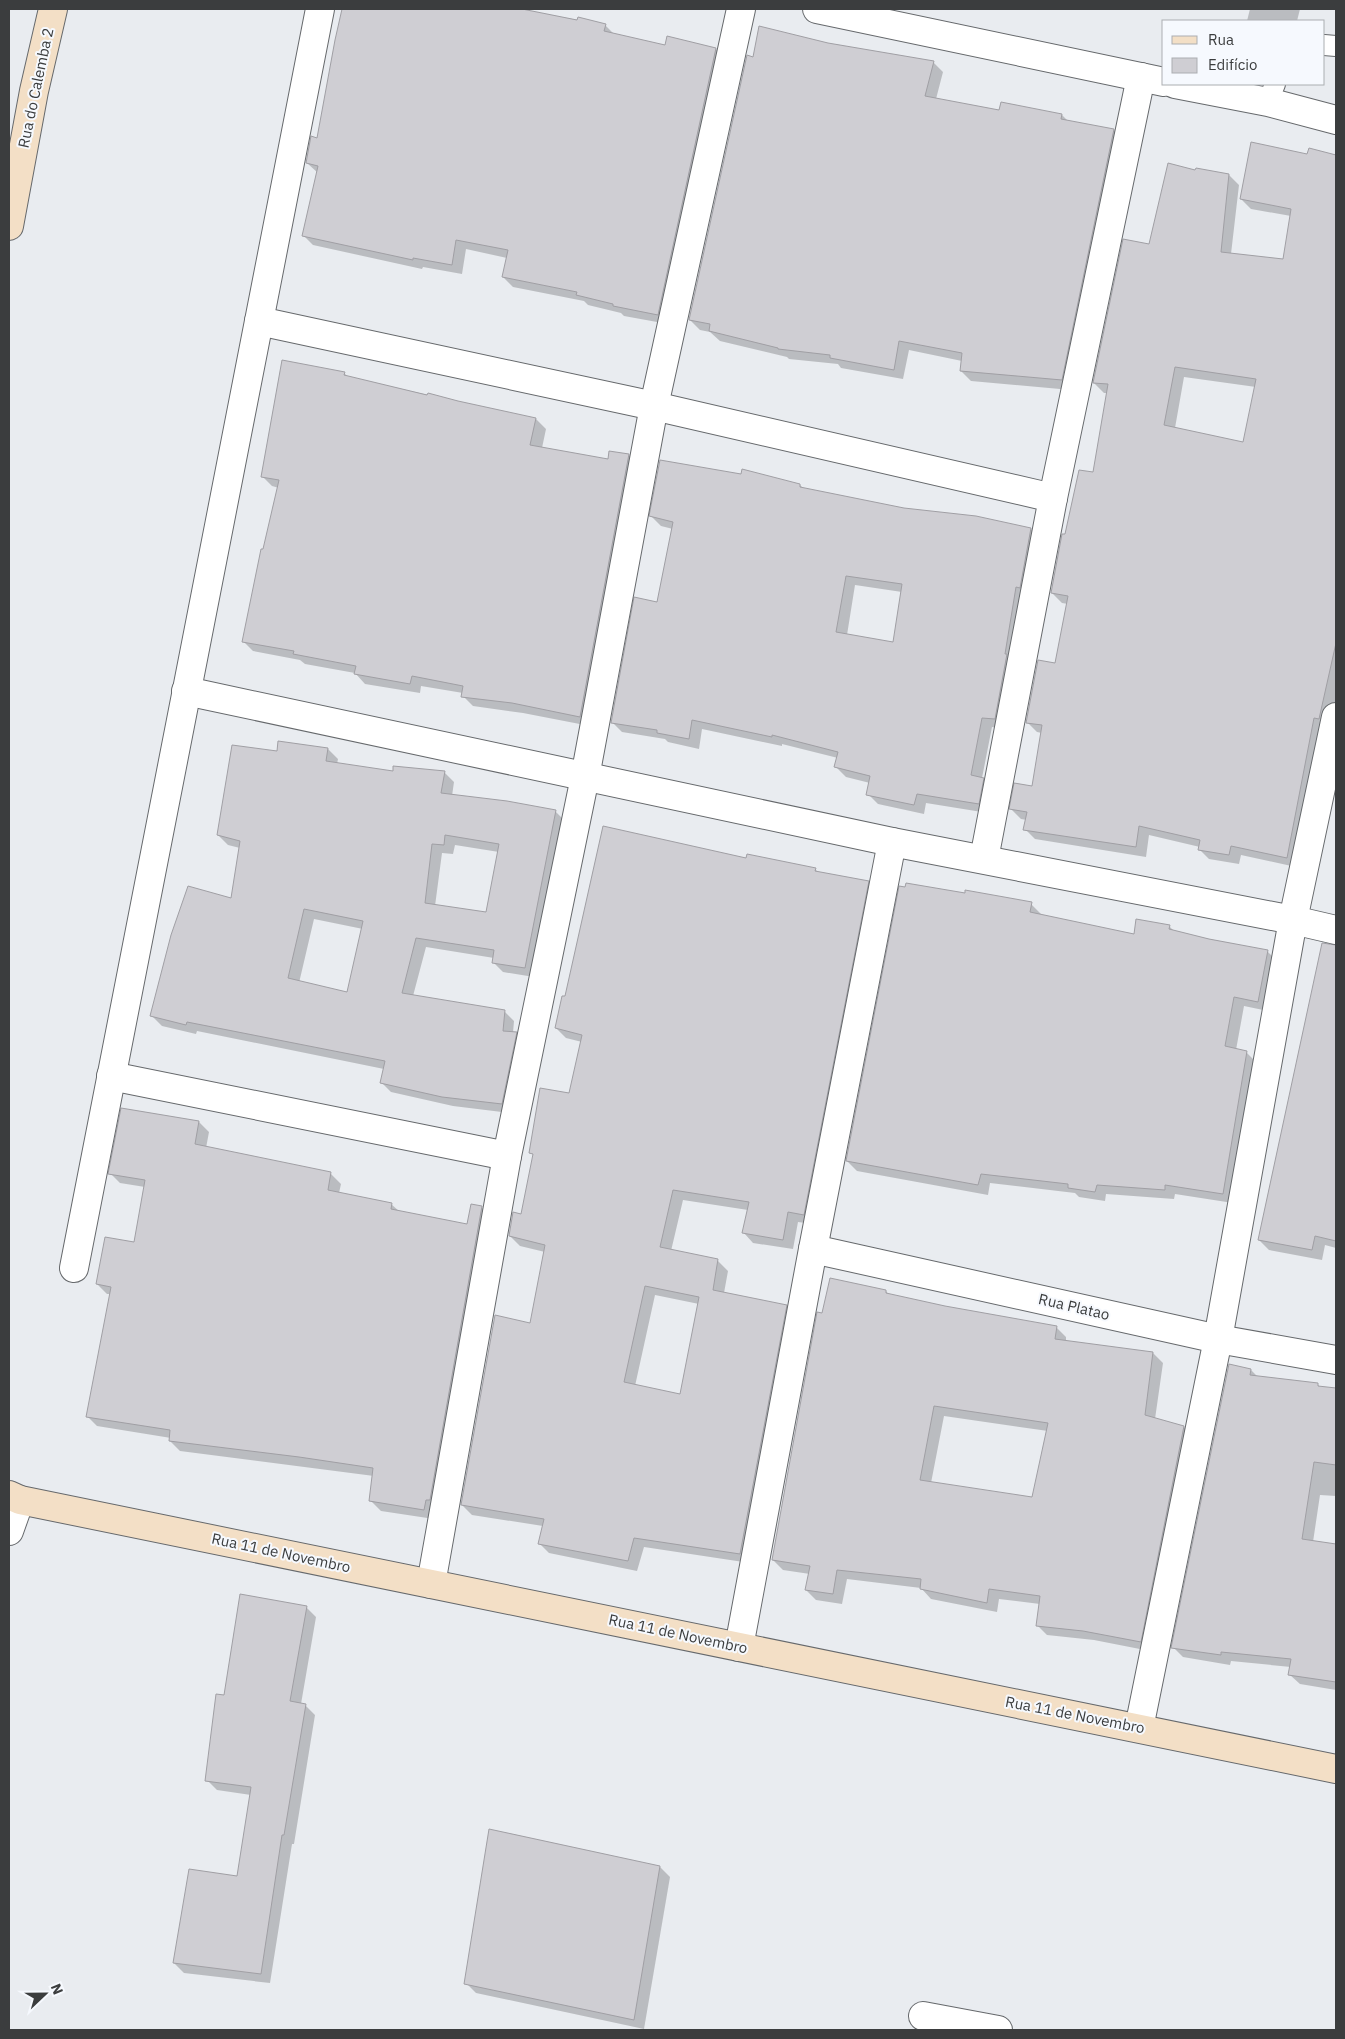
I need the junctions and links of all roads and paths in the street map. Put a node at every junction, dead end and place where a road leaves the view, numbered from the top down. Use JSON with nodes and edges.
{"nodes":[{"id":1,"x":53,"y":9,"type":"edge"},
{"id":2,"x":320,"y":9,"type":"edge"},
{"id":3,"x":741,"y":9,"type":"edge"},
{"id":4,"x":817,"y":9,"type":"edge"},
{"id":5,"x":1152,"y":79,"type":"edge"},
{"id":6,"x":1186,"y":85,"type":"edge"},
{"id":7,"x":1272,"y":93,"type":"edge"},
{"id":8,"x":1336,"y":120,"type":"edge"},
{"id":9,"x":9,"y":226,"type":"edge"},
{"id":10,"x":259,"y":321,"type":"junction"},
{"id":11,"x":654,"y":406,"type":"junction"},
{"id":12,"x":1053,"y":498,"type":"junction"},
{"id":13,"x":186,"y":691,"type":"junction"},
{"id":14,"x":1336,"y":717,"type":"edge"},
{"id":15,"x":585,"y":777,"type":"junction"},
{"id":16,"x":892,"y":842,"type":"junction"},
{"id":17,"x":984,"y":859,"type":"junction"},
{"id":18,"x":1293,"y":920,"type":"junction"},
{"id":19,"x":1336,"y":930,"type":"edge"},
{"id":20,"x":111,"y":1076,"type":"junction"},
{"id":21,"x":507,"y":1156,"type":"junction"},
{"id":22,"x":813,"y":1248,"type":"junction"},
{"id":23,"x":74,"y":1268,"type":"dead end"},
{"id":24,"x":1218,"y":1339,"type":"junction"},
{"id":25,"x":1336,"y":1360,"type":"edge"},
{"id":26,"x":13,"y":1499,"type":"edge"},
{"id":27,"x":9,"y":1531,"type":"edge"},
{"id":28,"x":431,"y":1584,"type":"junction"},
{"id":29,"x":739,"y":1647,"type":"junction"},
{"id":30,"x":1139,"y":1728,"type":"junction"},
{"id":31,"x":1336,"y":1769,"type":"edge"},
{"id":32,"x":923,"y":2016,"type":"dead end"},
{"id":33,"x":998,"y":2030,"type":"edge"}],
"edges":[{"from":1,"to":9,"type":"main road","name":"Rua do Calemba 2"},
{"from":2,"to":10,"type":"street"},
{"from":3,"to":11,"type":"street"},
{"from":4,"to":5,"type":"street"},
{"from":5,"to":12,"type":"street"},
{"from":6,"to":7,"type":"street"},
{"from":7,"to":8,"type":"street"},
{"from":10,"to":11,"type":"street"},
{"from":10,"to":13,"type":"street"},
{"from":11,"to":12,"type":"street"},
{"from":11,"to":15,"type":"street"},
{"from":12,"to":17,"type":"street"},
{"from":13,"to":15,"type":"street"},
{"from":13,"to":20,"type":"street"},
{"from":14,"to":18,"type":"street"},
{"from":15,"to":16,"type":"street"},
{"from":15,"to":21,"type":"street"},
{"from":16,"to":17,"type":"street"},
{"from":16,"to":22,"type":"street"},
{"from":17,"to":18,"type":"street"},
{"from":18,"to":19,"type":"street"},
{"from":18,"to":24,"type":"street"},
{"from":20,"to":21,"type":"street"},
{"from":20,"to":23,"type":"street"},
{"from":21,"to":28,"type":"street"},
{"from":22,"to":24,"type":"street","name":"Rua Platao"},
{"from":22,"to":29,"type":"street"},
{"from":24,"to":25,"type":"street","name":"Rua Platao"},
{"from":24,"to":30,"type":"street"},
{"from":26,"to":27,"type":"street"},
{"from":26,"to":28,"type":"main road","name":"Rua 11 de Novembro"},
{"from":28,"to":29,"type":"main road","name":"Rua 11 de Novembro"},
{"from":29,"to":30,"type":"main road","name":"Rua 11 de Novembro"},
{"from":30,"to":31,"type":"main road","name":"Rua 11 de Novembro"},
{"from":32,"to":33,"type":"street"}]}
